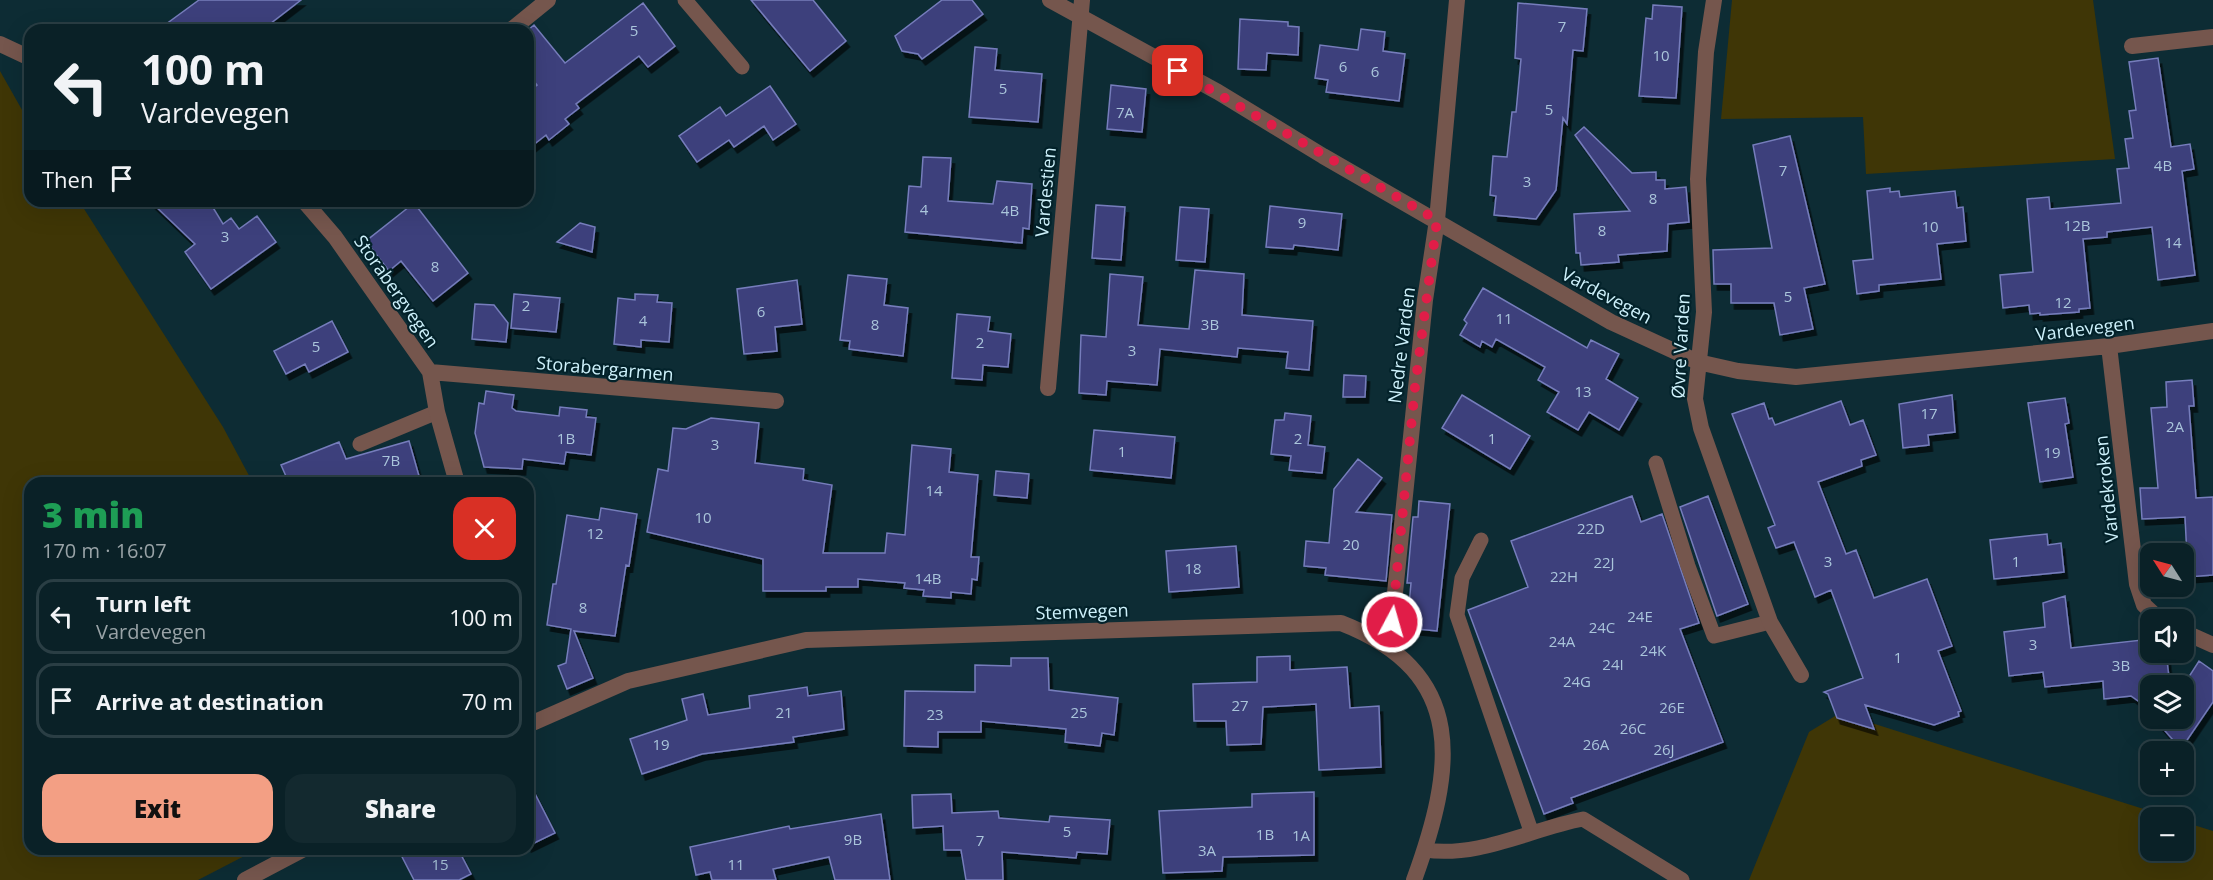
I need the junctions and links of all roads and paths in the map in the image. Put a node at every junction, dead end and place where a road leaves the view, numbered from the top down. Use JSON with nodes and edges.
{"nodes":[{"id":1,"x":548,"y":0,"type":"edge"},
{"id":2,"x":684,"y":0,"type":"edge"},
{"id":3,"x":1050,"y":0,"type":"edge"},
{"id":4,"x":1082,"y":0,"type":"edge"},
{"id":5,"x":1457,"y":0,"type":"edge"},
{"id":6,"x":1714,"y":0,"type":"edge"},
{"id":7,"x":1081,"y":18,"type":"junction"},
{"id":8,"x":518,"y":24,"type":"edge"},
{"id":9,"x":2213,"y":37,"type":"edge"},
{"id":10,"x":0,"y":44,"type":"edge"},
{"id":11,"x":2132,"y":46,"type":"dead end"},
{"id":12,"x":24,"y":55,"type":"edge"},
{"id":13,"x":742,"y":67,"type":"dead end"},
{"id":14,"x":311,"y":207,"type":"edge"},
{"id":15,"x":1437,"y":220,"type":"junction"},
{"id":16,"x":2213,"y":331,"type":"edge"},
{"id":17,"x":2109,"y":346,"type":"junction"},
{"id":18,"x":1698,"y":362,"type":"junction"},
{"id":19,"x":430,"y":372,"type":"junction"},
{"id":20,"x":1048,"y":388,"type":"dead end"},
{"id":21,"x":776,"y":401,"type":"dead end"},
{"id":22,"x":437,"y":412,"type":"junction"},
{"id":23,"x":360,"y":444,"type":"dead end"},
{"id":24,"x":1656,"y":463,"type":"dead end"},
{"id":25,"x":455,"y":477,"type":"edge"},
{"id":26,"x":1481,"y":540,"type":"dead end"},
{"id":27,"x":2148,"y":609,"type":"edge"},
{"id":28,"x":1392,"y":622,"type":"dead end"},
{"id":29,"x":1770,"y":622,"type":"junction"},
{"id":30,"x":2194,"y":636,"type":"edge"},
{"id":31,"x":2213,"y":645,"type":"edge"},
{"id":32,"x":1801,"y":675,"type":"dead end"},
{"id":33,"x":534,"y":722,"type":"edge"},
{"id":34,"x":1531,"y":831,"type":"junction"},
{"id":35,"x":1425,"y":849,"type":"junction"},
{"id":36,"x":293,"y":855,"type":"edge"},
{"id":37,"x":245,"y":880,"type":"edge"},
{"id":38,"x":1414,"y":880,"type":"edge"},
{"id":39,"x":1682,"y":880,"type":"edge"}],
"edges":[{"from":1,"to":8,"type":"street"},
{"from":2,"to":13,"type":"lane"},
{"from":3,"to":7,"type":"street","name":"Vardevegen"},
{"from":4,"to":7,"type":"street","name":"Vardestien"},
{"from":5,"to":15,"type":"street","name":"Nedre Varden"},
{"from":6,"to":18,"type":"street","name":"Øvre Varden"},
{"from":7,"to":15,"type":"street","name":"Vardevegen"},
{"from":7,"to":20,"type":"street","name":"Vardestien"},
{"from":9,"to":11,"type":"street"},
{"from":10,"to":12,"type":"street"},
{"from":14,"to":19,"type":"street","name":"Storabergvegen"},
{"from":15,"to":18,"type":"street","name":"Vardevegen"},
{"from":15,"to":28,"type":"street","name":"Nedre Varden"},
{"from":16,"to":17,"type":"street","name":"Vardevegen"},
{"from":17,"to":18,"type":"street","name":"Vardevegen"},
{"from":17,"to":27,"type":"street","name":"Vardekroken"},
{"from":18,"to":29,"type":"street","name":"Øvre Varden"},
{"from":19,"to":21,"type":"street","name":"Storabergarmen"},
{"from":19,"to":22,"type":"street","name":"Storabergvegen"},
{"from":22,"to":23,"type":"lane"},
{"from":22,"to":25,"type":"street","name":"Storabergvegen"},
{"from":24,"to":29,"type":"lane"},
{"from":26,"to":34,"type":"lane"},
{"from":29,"to":32,"type":"street","name":"Øvre Varden"},
{"from":30,"to":31,"type":"street"},
{"from":33,"to":35,"type":"street","name":"Stemvegen"},
{"from":34,"to":35,"type":"lane"},
{"from":34,"to":39,"type":"lane"},
{"from":35,"to":38,"type":"street","name":"Stemvegen"},
{"from":36,"to":37,"type":"street"}]}
